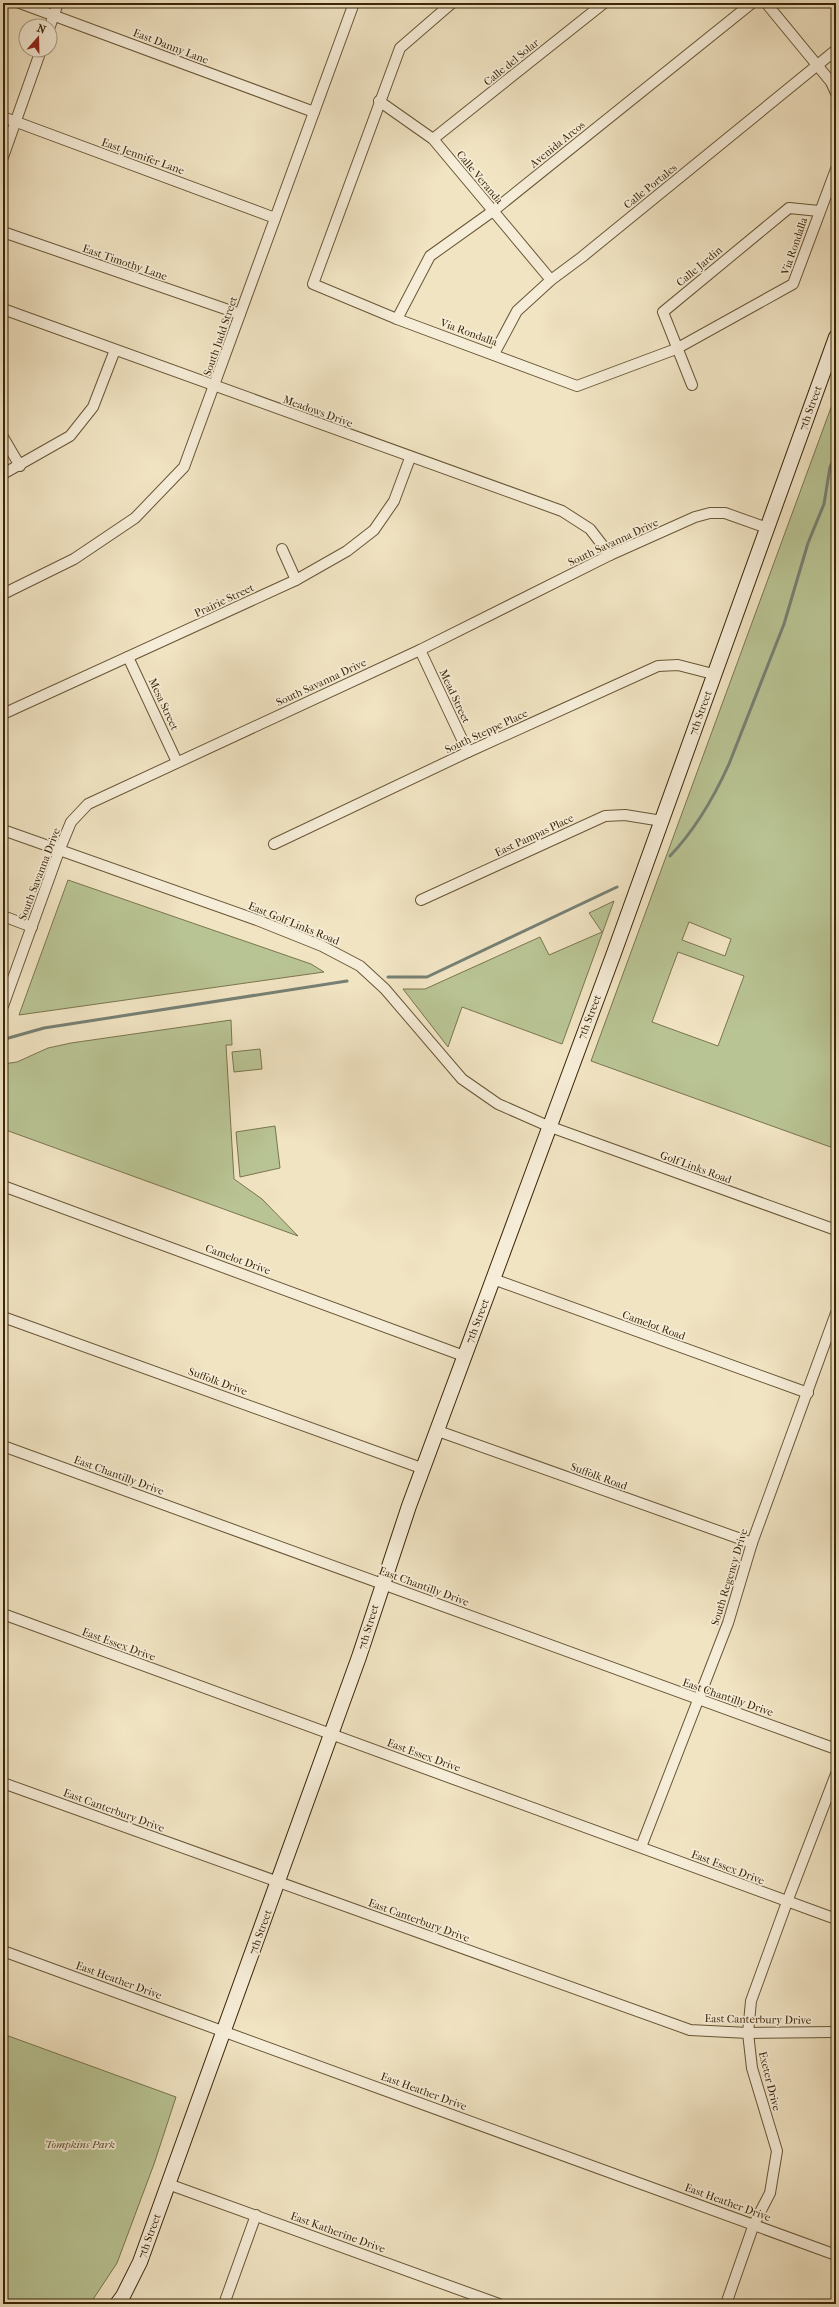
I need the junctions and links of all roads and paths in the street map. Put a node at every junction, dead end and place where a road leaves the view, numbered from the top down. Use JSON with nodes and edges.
{"nodes":[{"id":1,"x":20,"y":3,"type":"edge"},
{"id":2,"x":58,"y":3,"type":"edge"},
{"id":3,"x":452,"y":3,"type":"edge"},
{"id":4,"x":604,"y":3,"type":"edge"},
{"id":5,"x":752,"y":3,"type":"edge"},
{"id":6,"x":766,"y":3,"type":"edge"},
{"id":7,"x":351,"y":4,"type":"edge"},
{"id":8,"x":54,"y":15,"type":"junction"},
{"id":9,"x":53,"y":18,"type":"edge"},
{"id":10,"x":836,"y":50,"type":"edge"},
{"id":11,"x":38,"y":58,"type":"edge"},
{"id":12,"x":816,"y":66,"type":"junction"},
{"id":13,"x":836,"y":93,"type":"edge"},
{"id":14,"x":379,"y":101,"type":"junction"},
{"id":15,"x":314,"y":112,"type":"junction"},
{"id":16,"x":3,"y":117,"type":"edge"},
{"id":17,"x":16,"y":122,"type":"junction"},
{"id":18,"x":433,"y":139,"type":"junction"},
{"id":19,"x":3,"y":157,"type":"edge"},
{"id":20,"x":836,"y":169,"type":"edge"},
{"id":21,"x":493,"y":211,"type":"junction"},
{"id":22,"x":819,"y":211,"type":"junction"},
{"id":23,"x":275,"y":218,"type":"junction"},
{"id":24,"x":3,"y":232,"type":"edge"},
{"id":25,"x":551,"y":280,"type":"junction"},
{"id":26,"x":3,"y":309,"type":"edge"},
{"id":27,"x":240,"y":314,"type":"junction"},
{"id":28,"x":397,"y":319,"type":"junction"},
{"id":29,"x":836,"y":338,"type":"edge"},
{"id":30,"x":676,"y":349,"type":"junction"},
{"id":31,"x":115,"y":350,"type":"junction"},
{"id":32,"x":494,"y":354,"type":"junction"},
{"id":33,"x":692,"y":385,"type":"dead end"},
{"id":34,"x":215,"y":386,"type":"junction"},
{"id":35,"x":3,"y":437,"type":"edge"},
{"id":36,"x":410,"y":458,"type":"junction"},
{"id":37,"x":20,"y":466,"type":"junction"},
{"id":38,"x":3,"y":474,"type":"edge"},
{"id":39,"x":767,"y":528,"type":"junction"},
{"id":40,"x":282,"y":549,"type":"dead end"},
{"id":41,"x":610,"y":555,"type":"junction"},
{"id":42,"x":296,"y":580,"type":"junction"},
{"id":43,"x":3,"y":594,"type":"edge"},
{"id":44,"x":420,"y":650,"type":"junction"},
{"id":45,"x":128,"y":657,"type":"junction"},
{"id":46,"x":714,"y":674,"type":"junction"},
{"id":47,"x":3,"y":714,"type":"edge"},
{"id":48,"x":468,"y":752,"type":"junction"},
{"id":49,"x":177,"y":762,"type":"junction"},
{"id":50,"x":662,"y":820,"type":"junction"},
{"id":51,"x":3,"y":830,"type":"edge"},
{"id":52,"x":274,"y":844,"type":"dead end"},
{"id":53,"x":59,"y":850,"type":"junction"},
{"id":54,"x":420,"y":900,"type":"dead end"},
{"id":55,"x":3,"y":916,"type":"edge"},
{"id":56,"x":32,"y":927,"type":"junction"},
{"id":57,"x":3,"y":1006,"type":"edge"},
{"id":58,"x":548,"y":1126,"type":"junction"},
{"id":59,"x":3,"y":1186,"type":"edge"},
{"id":60,"x":836,"y":1230,"type":"edge"},
{"id":61,"x":493,"y":1279,"type":"junction"},
{"id":62,"x":836,"y":1313,"type":"edge"},
{"id":63,"x":3,"y":1317,"type":"edge"},
{"id":64,"x":464,"y":1356,"type":"junction"},
{"id":65,"x":808,"y":1393,"type":"junction"},
{"id":66,"x":438,"y":1431,"type":"junction"},
{"id":67,"x":3,"y":1446,"type":"edge"},
{"id":68,"x":424,"y":1469,"type":"junction"},
{"id":69,"x":752,"y":1543,"type":"junction"},
{"id":70,"x":382,"y":1584,"type":"junction"},
{"id":71,"x":3,"y":1614,"type":"edge"},
{"id":72,"x":699,"y":1700,"type":"junction"},
{"id":73,"x":331,"y":1734,"type":"junction"},
{"id":74,"x":836,"y":1749,"type":"edge"},
{"id":75,"x":836,"y":1774,"type":"edge"},
{"id":76,"x":3,"y":1783,"type":"edge"},
{"id":77,"x":640,"y":1847,"type":"junction"},
{"id":78,"x":278,"y":1882,"type":"junction"},
{"id":79,"x":787,"y":1902,"type":"junction"},
{"id":80,"x":836,"y":1919,"type":"edge"},
{"id":81,"x":3,"y":1951,"type":"edge"},
{"id":82,"x":224,"y":2031,"type":"junction"},
{"id":83,"x":836,"y":2032,"type":"edge"},
{"id":84,"x":748,"y":2033,"type":"junction"},
{"id":85,"x":168,"y":2184,"type":"junction"},
{"id":86,"x":256,"y":2215,"type":"junction"},
{"id":87,"x":754,"y":2224,"type":"junction"},
{"id":88,"x":836,"y":2255,"type":"edge"},
{"id":89,"x":117,"y":2304,"type":"edge"},
{"id":90,"x":224,"y":2304,"type":"edge"},
{"id":91,"x":500,"y":2304,"type":"edge"},
{"id":92,"x":726,"y":2304,"type":"edge"}],
"edges":[{"from":1,"to":8,"type":"street","name":"East Danny Lane"},
{"from":2,"to":8,"type":"street"},
{"from":3,"to":14,"type":"street","name":"Via Rondalla"},
{"from":4,"to":18,"type":"street","name":"Calle del Solar"},
{"from":5,"to":21,"type":"street","name":"Avenida Arcos"},
{"from":6,"to":12,"type":"street"},
{"from":7,"to":15,"type":"street","name":"South Judd Street"},
{"from":8,"to":9,"type":"street"},
{"from":8,"to":15,"type":"street","name":"East Danny Lane"},
{"from":10,"to":12,"type":"street","name":"Calle Portales"},
{"from":11,"to":17,"type":"street"},
{"from":12,"to":13,"type":"street"},
{"from":12,"to":25,"type":"street","name":"Calle Portales"},
{"from":14,"to":18,"type":"street","name":"Calle Veranda"},
{"from":14,"to":28,"type":"street","name":"Via Rondalla"},
{"from":15,"to":23,"type":"street","name":"South Judd Street"},
{"from":16,"to":17,"type":"street","name":"East Jennifer Lane"},
{"from":17,"to":19,"type":"street"},
{"from":17,"to":23,"type":"street","name":"East Jennifer Lane"},
{"from":18,"to":21,"type":"street","name":"Calle Veranda"},
{"from":20,"to":22,"type":"street","name":"Via Rondalla"},
{"from":21,"to":25,"type":"street","name":"Calle Veranda"},
{"from":21,"to":28,"type":"street","name":"Avenida Arcos"},
{"from":22,"to":30,"type":"street","name":"Via Rondalla"},
{"from":22,"to":30,"type":"street","name":"Calle Jardin"},
{"from":23,"to":27,"type":"street","name":"South Judd Street"},
{"from":24,"to":27,"type":"street","name":"East Timothy Lane"},
{"from":25,"to":32,"type":"street","name":"Calle Portales"},
{"from":26,"to":31,"type":"street","name":"Meadows Drive"},
{"from":27,"to":34,"type":"street","name":"South Judd Street"},
{"from":28,"to":32,"type":"street","name":"Via Rondalla"},
{"from":29,"to":39,"type":"main road","name":"7th Street"},
{"from":30,"to":32,"type":"street","name":"Via Rondalla"},
{"from":30,"to":33,"type":"street","name":"Calle Jardin"},
{"from":31,"to":34,"type":"street","name":"Meadows Drive"},
{"from":31,"to":37,"type":"street"},
{"from":34,"to":36,"type":"street","name":"Meadows Drive"},
{"from":34,"to":43,"type":"street","name":"South Judd Street"},
{"from":35,"to":37,"type":"street"},
{"from":36,"to":41,"type":"street","name":"Meadows Drive"},
{"from":36,"to":42,"type":"street","name":"Prairie Street"},
{"from":37,"to":38,"type":"street"},
{"from":39,"to":41,"type":"street","name":"South Savanna Drive"},
{"from":39,"to":46,"type":"main road","name":"7th Street"},
{"from":40,"to":42,"type":"street"},
{"from":41,"to":44,"type":"street","name":"South Savanna Drive"},
{"from":42,"to":45,"type":"street","name":"Prairie Street"},
{"from":44,"to":48,"type":"street","name":"Mead Street"},
{"from":44,"to":49,"type":"street","name":"South Savanna Drive"},
{"from":45,"to":47,"type":"street","name":"Prairie Street"},
{"from":45,"to":49,"type":"street","name":"Mesa Street"},
{"from":46,"to":48,"type":"street","name":"South Steppe Place"},
{"from":46,"to":50,"type":"main road","name":"7th Street"},
{"from":48,"to":52,"type":"street","name":"South Steppe Place"},
{"from":49,"to":53,"type":"street","name":"South Savanna Drive"},
{"from":50,"to":54,"type":"street","name":"East Pampas Place"},
{"from":50,"to":58,"type":"main road","name":"7th Street"},
{"from":51,"to":53,"type":"street","name":"East Golf Links Road"},
{"from":53,"to":56,"type":"street","name":"South Savanna Drive"},
{"from":53,"to":58,"type":"street","name":"East Golf Links Road"},
{"from":55,"to":56,"type":"street"},
{"from":56,"to":57,"type":"street","name":"South Savanna Drive"},
{"from":58,"to":60,"type":"street","name":"Golf Links Road"},
{"from":58,"to":61,"type":"main road","name":"7th Street"},
{"from":59,"to":64,"type":"street","name":"Camelot Drive"},
{"from":61,"to":64,"type":"main road","name":"7th Street"},
{"from":61,"to":65,"type":"street","name":"Camelot Road"},
{"from":62,"to":65,"type":"street","name":"South Regency Drive"},
{"from":63,"to":68,"type":"street","name":"Suffolk Drive"},
{"from":64,"to":66,"type":"main road","name":"7th Street"},
{"from":65,"to":69,"type":"street","name":"South Regency Drive"},
{"from":66,"to":68,"type":"main road","name":"7th Street"},
{"from":66,"to":69,"type":"street","name":"Suffolk Road"},
{"from":67,"to":70,"type":"street","name":"East Chantilly Drive"},
{"from":68,"to":70,"type":"main road","name":"7th Street"},
{"from":69,"to":72,"type":"street","name":"South Regency Drive"},
{"from":70,"to":72,"type":"street","name":"East Chantilly Drive"},
{"from":70,"to":73,"type":"main road","name":"7th Street"},
{"from":71,"to":73,"type":"street","name":"East Essex Drive"},
{"from":72,"to":74,"type":"street","name":"East Chantilly Drive"},
{"from":72,"to":77,"type":"street","name":"South Regency Drive"},
{"from":73,"to":77,"type":"street","name":"East Essex Drive"},
{"from":73,"to":78,"type":"main road","name":"7th Street"},
{"from":75,"to":79,"type":"street","name":"Exeter Drive"},
{"from":76,"to":78,"type":"street","name":"East Canterbury Drive"},
{"from":77,"to":79,"type":"street","name":"East Essex Drive"},
{"from":78,"to":82,"type":"main road","name":"7th Street"},
{"from":78,"to":84,"type":"street","name":"East Canterbury Drive"},
{"from":79,"to":80,"type":"street","name":"East Essex Drive"},
{"from":79,"to":84,"type":"street","name":"Exeter Drive"},
{"from":81,"to":82,"type":"street","name":"East Heather Drive"},
{"from":82,"to":85,"type":"main road","name":"7th Street"},
{"from":82,"to":87,"type":"street","name":"East Heather Drive"},
{"from":83,"to":84,"type":"street","name":"East Canterbury Drive"},
{"from":84,"to":87,"type":"street","name":"Exeter Drive"},
{"from":85,"to":86,"type":"street","name":"East Katherine Drive"},
{"from":85,"to":89,"type":"main road","name":"7th Street"},
{"from":86,"to":90,"type":"street"},
{"from":86,"to":91,"type":"street","name":"East Katherine Drive"},
{"from":87,"to":88,"type":"street","name":"East Heather Drive"},
{"from":87,"to":92,"type":"street","name":"Exeter Drive"}]}
